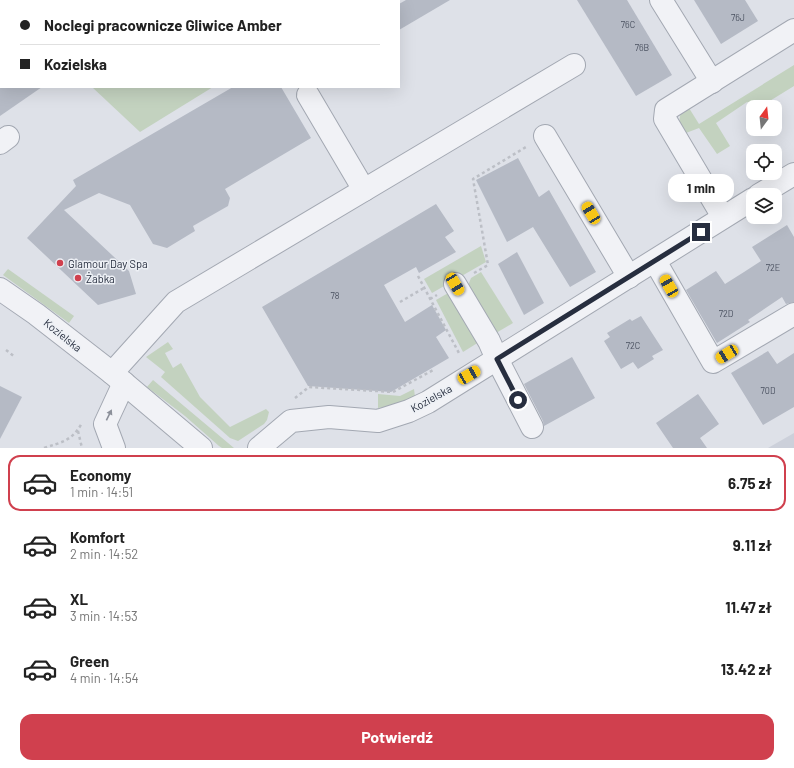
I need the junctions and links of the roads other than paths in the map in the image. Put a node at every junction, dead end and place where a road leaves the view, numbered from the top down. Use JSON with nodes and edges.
{"nodes":[{"id":1,"x":661,"y":0,"type":"edge"},
{"id":2,"x":794,"y":30,"type":"edge"},
{"id":3,"x":574,"y":65,"type":"dead end"},
{"id":4,"x":712,"y":82,"type":"junction"},
{"id":5,"x":308,"y":95,"type":"dead end"},
{"id":6,"x":546,"y":136,"type":"road end"},
{"id":7,"x":794,"y":174,"type":"edge"},
{"id":8,"x":771,"y":188,"type":"edge"},
{"id":9,"x":364,"y":190,"type":"junction"},
{"id":10,"x":746,"y":203,"type":"edge"},
{"id":11,"x":723,"y":217,"type":"junction"},
{"id":12,"x":655,"y":261,"type":"junction"},
{"id":13,"x":629,"y":277,"type":"junction"},
{"id":14,"x":455,"y":284,"type":"road end"},
{"id":15,"x":0,"y":289,"type":"edge"},
{"id":16,"x":794,"y":314,"type":"edge"},
{"id":17,"x":497,"y":359,"type":"junction"},
{"id":18,"x":118,"y":378,"type":"junction"},
{"id":19,"x":532,"y":427,"type":"dead end"},
{"id":20,"x":114,"y":448,"type":"edge"},
{"id":21,"x":201,"y":448,"type":"edge"},
{"id":22,"x":259,"y":448,"type":"edge"}],
"edges":[{"from":1,"to":4,"type":"street"},
{"from":2,"to":4,"type":"street"},
{"from":3,"to":9,"type":"street"},
{"from":4,"to":11,"type":"street"},
{"from":5,"to":9,"type":"street"},
{"from":6,"to":13,"type":"street"},
{"from":7,"to":8,"type":"street"},
{"from":9,"to":18,"type":"street"},
{"from":10,"to":11,"type":"street","name":"Kozielska"},
{"from":11,"to":12,"type":"street","name":"Kozielska"},
{"from":12,"to":13,"type":"street","name":"Kozielska"},
{"from":12,"to":16,"type":"street"},
{"from":13,"to":17,"type":"street","name":"Kozielska"},
{"from":14,"to":17,"type":"street"},
{"from":15,"to":18,"type":"street","name":"Kozielska"},
{"from":17,"to":19,"type":"street"},
{"from":17,"to":22,"type":"street","name":"Kozielska"},
{"from":20,"to":18,"type":"street","one_way":true},
{"from":18,"to":21,"type":"street","name":"Kozielska"}]}
